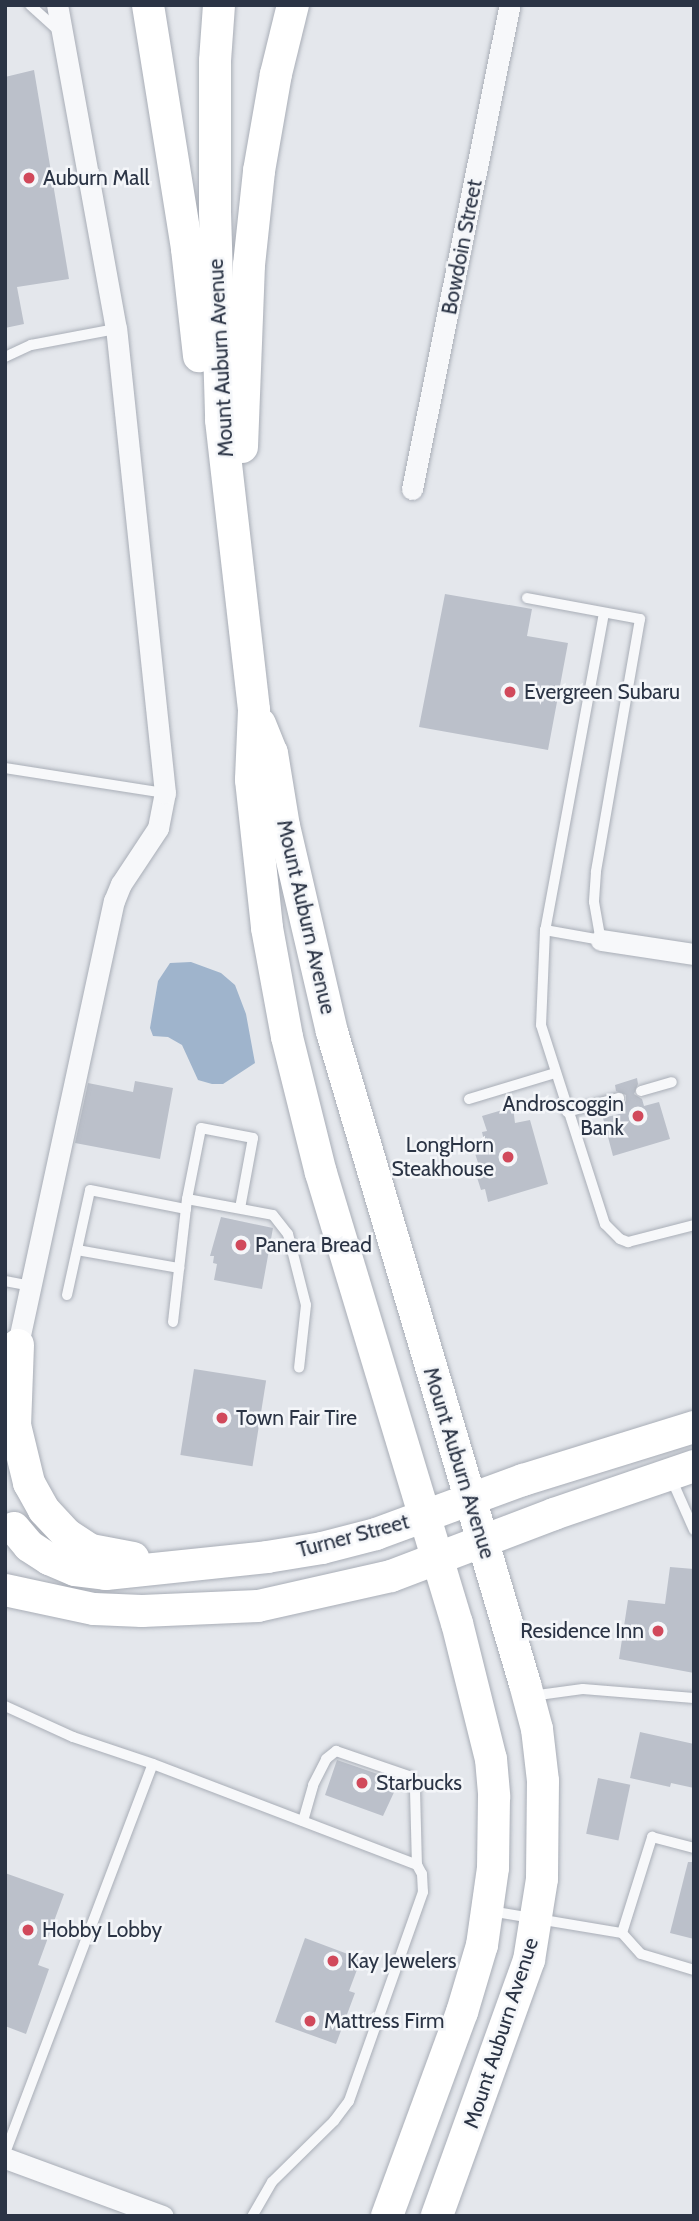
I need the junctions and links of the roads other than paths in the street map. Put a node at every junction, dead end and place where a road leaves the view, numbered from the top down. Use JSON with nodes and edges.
{"nodes":[{"id":1,"x":30,"y":5,"type":"edge"},
{"id":2,"x":57,"y":5,"type":"edge"},
{"id":3,"x":148,"y":5,"type":"edge"},
{"id":4,"x":219,"y":5,"type":"edge"},
{"id":5,"x":293,"y":5,"type":"edge"},
{"id":6,"x":510,"y":5,"type":"edge"},
{"id":7,"x":62,"y":33,"type":"junction"},
{"id":8,"x":116,"y":329,"type":"junction"},
{"id":9,"x":5,"y":357,"type":"edge"},
{"id":10,"x":412,"y":489,"type":"dead end"},
{"id":11,"x":239,"y":592,"type":"junction"},
{"id":12,"x":527,"y":598,"type":"dead end"},
{"id":13,"x":604,"y":612,"type":"junction"},
{"id":14,"x":254,"y":709,"type":"junction"},
{"id":15,"x":5,"y":768,"type":"edge"},
{"id":16,"x":165,"y":793,"type":"junction"},
{"id":17,"x":545,"y":930,"type":"junction"},
{"id":18,"x":601,"y":940,"type":"junction"},
{"id":19,"x":694,"y":954,"type":"edge"},
{"id":20,"x":555,"y":1073,"type":"junction"},
{"id":21,"x":672,"y":1082,"type":"dead end"},
{"id":22,"x":640,"y":1091,"type":"dead end"},
{"id":23,"x":619,"y":1098,"type":"dead end"},
{"id":24,"x":469,"y":1099,"type":"dead end"},
{"id":25,"x":568,"y":1112,"type":"junction"},
{"id":26,"x":187,"y":1204,"type":"junction"},
{"id":27,"x":240,"y":1208,"type":"junction"},
{"id":28,"x":694,"y":1225,"type":"edge"},
{"id":29,"x":77,"y":1250,"type":"junction"},
{"id":30,"x":179,"y":1268,"type":"junction"},
{"id":31,"x":5,"y":1281,"type":"edge"},
{"id":32,"x":31,"y":1286,"type":"junction"},
{"id":33,"x":67,"y":1295,"type":"dead end"},
{"id":34,"x":173,"y":1322,"type":"dead end"},
{"id":35,"x":18,"y":1345,"type":"junction"},
{"id":36,"x":299,"y":1368,"type":"dead end"},
{"id":37,"x":5,"y":1404,"type":"edge"},
{"id":38,"x":694,"y":1427,"type":"edge"},
{"id":39,"x":682,"y":1471,"type":"edge"},
{"id":40,"x":471,"y":1499,"type":"junction"},
{"id":41,"x":425,"y":1516,"type":"junction"},
{"id":42,"x":10,"y":1523,"type":"edge"},
{"id":43,"x":694,"y":1530,"type":"edge"},
{"id":44,"x":483,"y":1541,"type":"junction"},
{"id":45,"x":267,"y":1557,"type":"junction"},
{"id":46,"x":437,"y":1558,"type":"junction"},
{"id":47,"x":5,"y":1584,"type":"edge"},
{"id":48,"x":5,"y":1590,"type":"edge"},
{"id":49,"x":528,"y":1697,"type":"junction"},
{"id":50,"x":694,"y":1698,"type":"edge"},
{"id":51,"x":5,"y":1706,"type":"edge"},
{"id":52,"x":153,"y":1763,"type":"junction"},
{"id":53,"x":303,"y":1821,"type":"junction"},
{"id":54,"x":694,"y":1848,"type":"edge"},
{"id":55,"x":417,"y":1865,"type":"junction"},
{"id":56,"x":487,"y":1910,"type":"junction"},
{"id":57,"x":538,"y":1919,"type":"junction"},
{"id":58,"x":622,"y":1933,"type":"junction"},
{"id":59,"x":694,"y":1970,"type":"edge"},
{"id":60,"x":5,"y":2156,"type":"edge"},
{"id":61,"x":163,"y":2216,"type":"edge"},
{"id":62,"x":252,"y":2216,"type":"edge"},
{"id":63,"x":387,"y":2216,"type":"edge"},
{"id":64,"x":437,"y":2216,"type":"edge"}],
"edges":[{"from":1,"to":7,"type":"lane"},
{"from":2,"to":7,"type":"street"},
{"from":3,"to":11,"type":"main road"},
{"from":4,"to":11,"type":"main road","name":"Mount Auburn Avenue"},
{"from":5,"to":11,"type":"main road"},
{"from":6,"to":10,"type":"street","name":"Bowdoin Street"},
{"from":7,"to":8,"type":"street"},
{"from":8,"to":9,"type":"lane"},
{"from":8,"to":16,"type":"street"},
{"from":11,"to":14,"type":"main road","name":"Mount Auburn Avenue"},
{"from":12,"to":13,"type":"lane"},
{"from":13,"to":17,"type":"lane"},
{"from":13,"to":18,"type":"lane"},
{"from":14,"to":40,"type":"main road","name":"Mount Auburn Avenue"},
{"from":14,"to":41,"type":"main road","name":"Mount Auburn Avenue"},
{"from":15,"to":16,"type":"lane"},
{"from":16,"to":32,"type":"street"},
{"from":17,"to":18,"type":"lane"},
{"from":17,"to":20,"type":"lane"},
{"from":18,"to":19,"type":"street"},
{"from":20,"to":24,"type":"lane"},
{"from":20,"to":25,"type":"lane"},
{"from":21,"to":22,"type":"lane"},
{"from":23,"to":25,"type":"lane"},
{"from":25,"to":28,"type":"lane"},
{"from":26,"to":27,"type":"lane"},
{"from":26,"to":27,"type":"lane"},
{"from":26,"to":29,"type":"lane"},
{"from":26,"to":30,"type":"lane"},
{"from":27,"to":36,"type":"lane"},
{"from":29,"to":30,"type":"lane"},
{"from":29,"to":33,"type":"lane"},
{"from":30,"to":34,"type":"lane"},
{"from":31,"to":32,"type":"lane"},
{"from":32,"to":35,"type":"street"},
{"from":35,"to":37,"type":"street"},
{"from":35,"to":45,"type":"main road"},
{"from":38,"to":40,"type":"main road","name":"Turner Street"},
{"from":39,"to":43,"type":"lane"},
{"from":39,"to":44,"type":"main road"},
{"from":40,"to":41,"type":"main road","name":"Turner Street"},
{"from":40,"to":44,"type":"main road","name":"Mount Auburn Avenue"},
{"from":41,"to":45,"type":"main road","name":"Turner Street"},
{"from":41,"to":46,"type":"main road","name":"Mount Auburn Avenue"},
{"from":42,"to":45,"type":"main road","name":"Turner Street"},
{"from":42,"to":47,"type":"main road","name":"Turner Street"},
{"from":44,"to":46,"type":"main road"},
{"from":44,"to":49,"type":"main road","name":"Mount Auburn Avenue"},
{"from":46,"to":48,"type":"main road"},
{"from":46,"to":56,"type":"main road","name":"Mount Auburn Avenue"},
{"from":49,"to":50,"type":"lane"},
{"from":49,"to":57,"type":"main road","name":"Mount Auburn Avenue"},
{"from":51,"to":52,"type":"lane"},
{"from":52,"to":53,"type":"lane"},
{"from":52,"to":60,"type":"lane"},
{"from":53,"to":55,"type":"lane"},
{"from":53,"to":55,"type":"lane"},
{"from":54,"to":58,"type":"lane"},
{"from":55,"to":62,"type":"lane"},
{"from":56,"to":57,"type":"lane"},
{"from":56,"to":63,"type":"main road","name":"Mount Auburn Avenue"},
{"from":57,"to":58,"type":"lane"},
{"from":57,"to":64,"type":"main road","name":"Mount Auburn Avenue"},
{"from":58,"to":59,"type":"lane"},
{"from":60,"to":61,"type":"street"}]}
